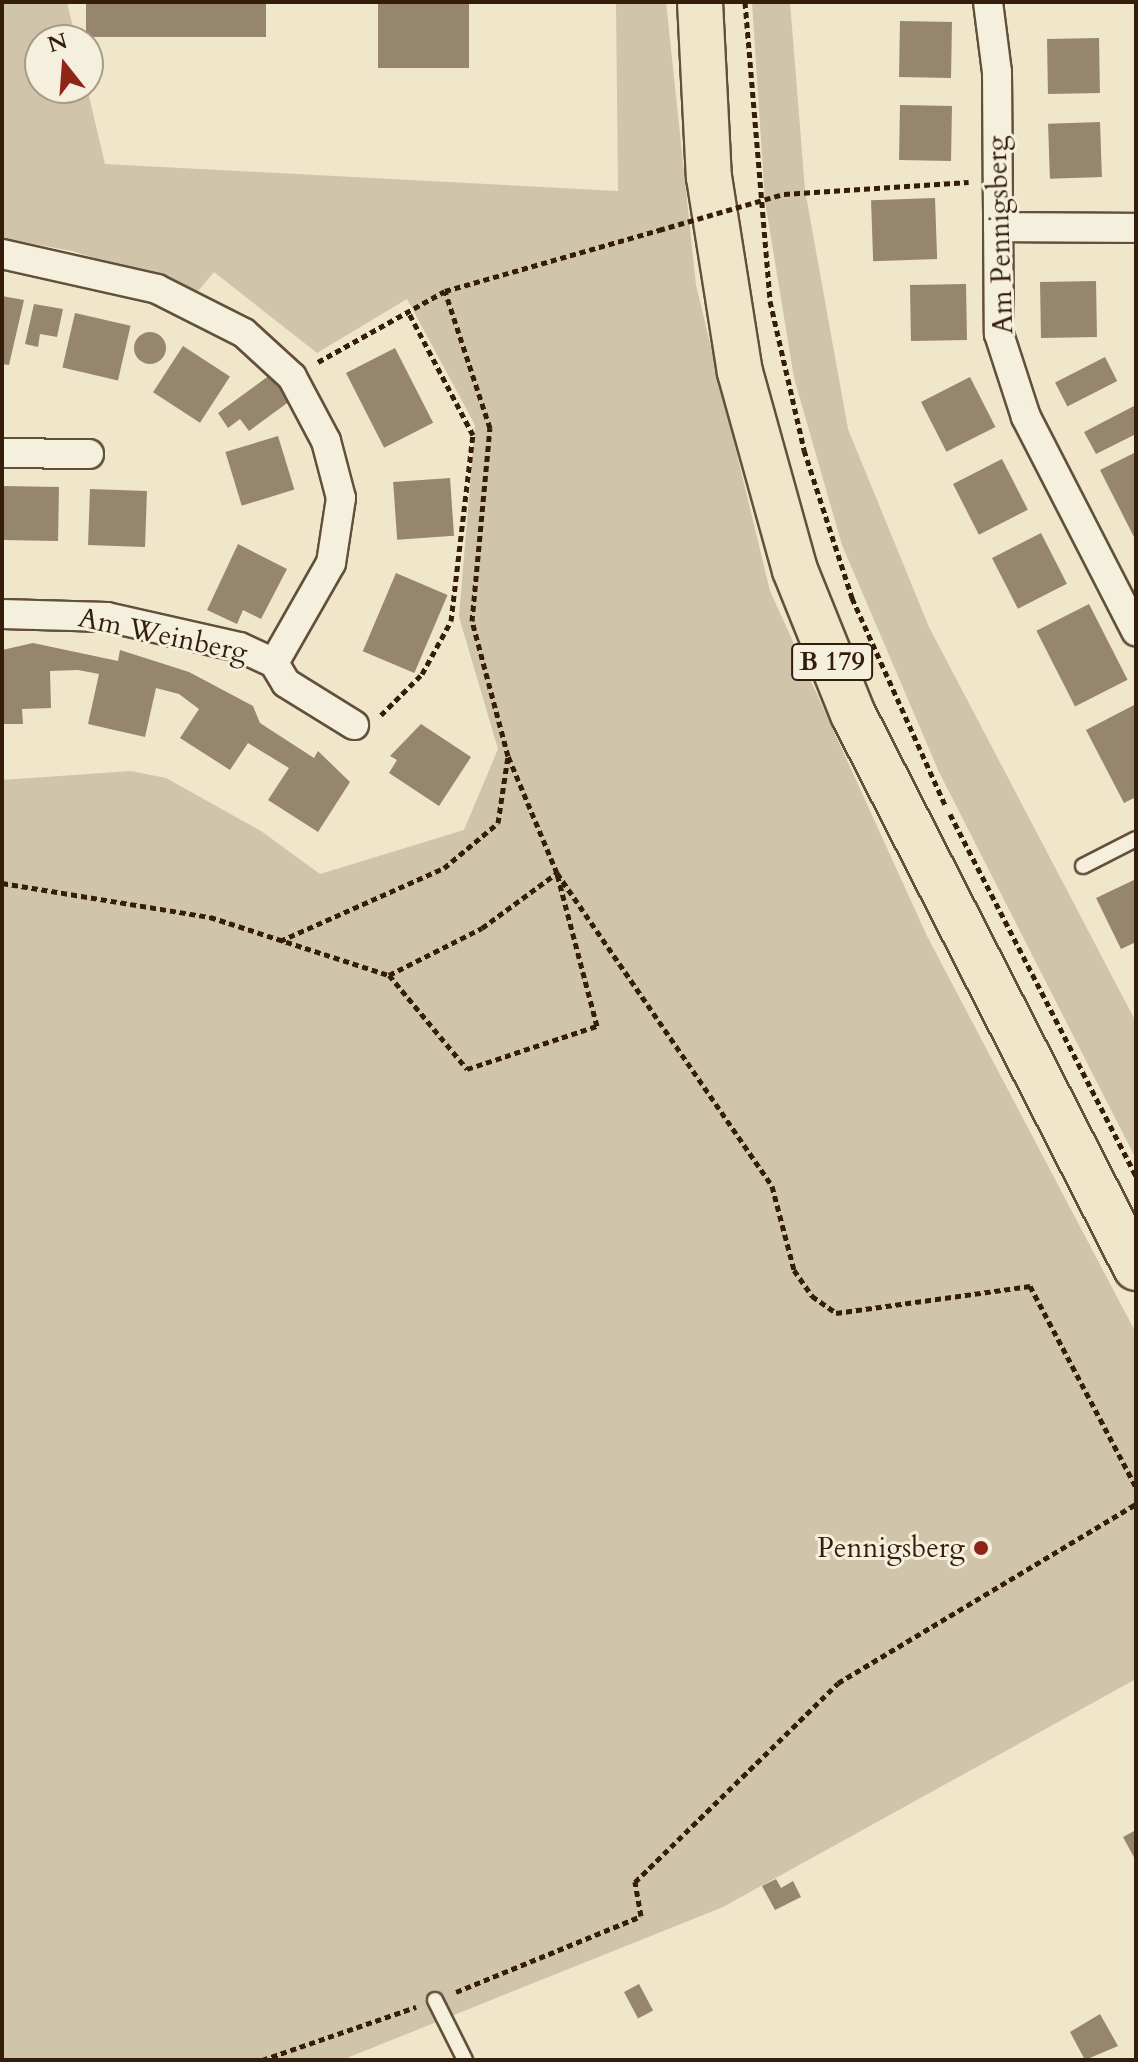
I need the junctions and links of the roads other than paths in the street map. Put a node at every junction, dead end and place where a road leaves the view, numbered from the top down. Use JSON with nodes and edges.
{"nodes":[{"id":1,"x":700,"y":2,"type":"edge"},
{"id":2,"x":988,"y":2,"type":"edge"},
{"id":3,"x":998,"y":227,"type":"junction"},
{"id":4,"x":1136,"y":228,"type":"edge"},
{"id":5,"x":2,"y":254,"type":"edge"},
{"id":6,"x":2,"y":453,"type":"edge"},
{"id":7,"x":89,"y":454,"type":"dead end"},
{"id":8,"x":2,"y":614,"type":"edge"},
{"id":9,"x":1136,"y":631,"type":"edge"},
{"id":10,"x":274,"y":663,"type":"junction"},
{"id":11,"x":354,"y":725,"type":"road end"},
{"id":12,"x":1136,"y":839,"type":"edge"},
{"id":13,"x":1083,"y":866,"type":"dead end"},
{"id":14,"x":1136,"y":1268,"type":"edge"},
{"id":15,"x":435,"y":2000,"type":"road end"},
{"id":16,"x":465,"y":2060,"type":"edge"}],
"edges":[{"from":1,"to":14,"type":"main road","number":"B 179"},
{"from":2,"to":3,"type":"street","name":"Am Pennigsberg"},
{"from":3,"to":4,"type":"street"},
{"from":3,"to":9,"type":"street","name":"Am Pennigsberg"},
{"from":5,"to":10,"type":"street","name":"Am Weinberg"},
{"from":6,"to":7,"type":"street"},
{"from":8,"to":10,"type":"street","name":"Am Weinberg"},
{"from":10,"to":11,"type":"street","name":"Am Weinberg"},
{"from":12,"to":13,"type":"lane"},
{"from":15,"to":16,"type":"lane"}]}
